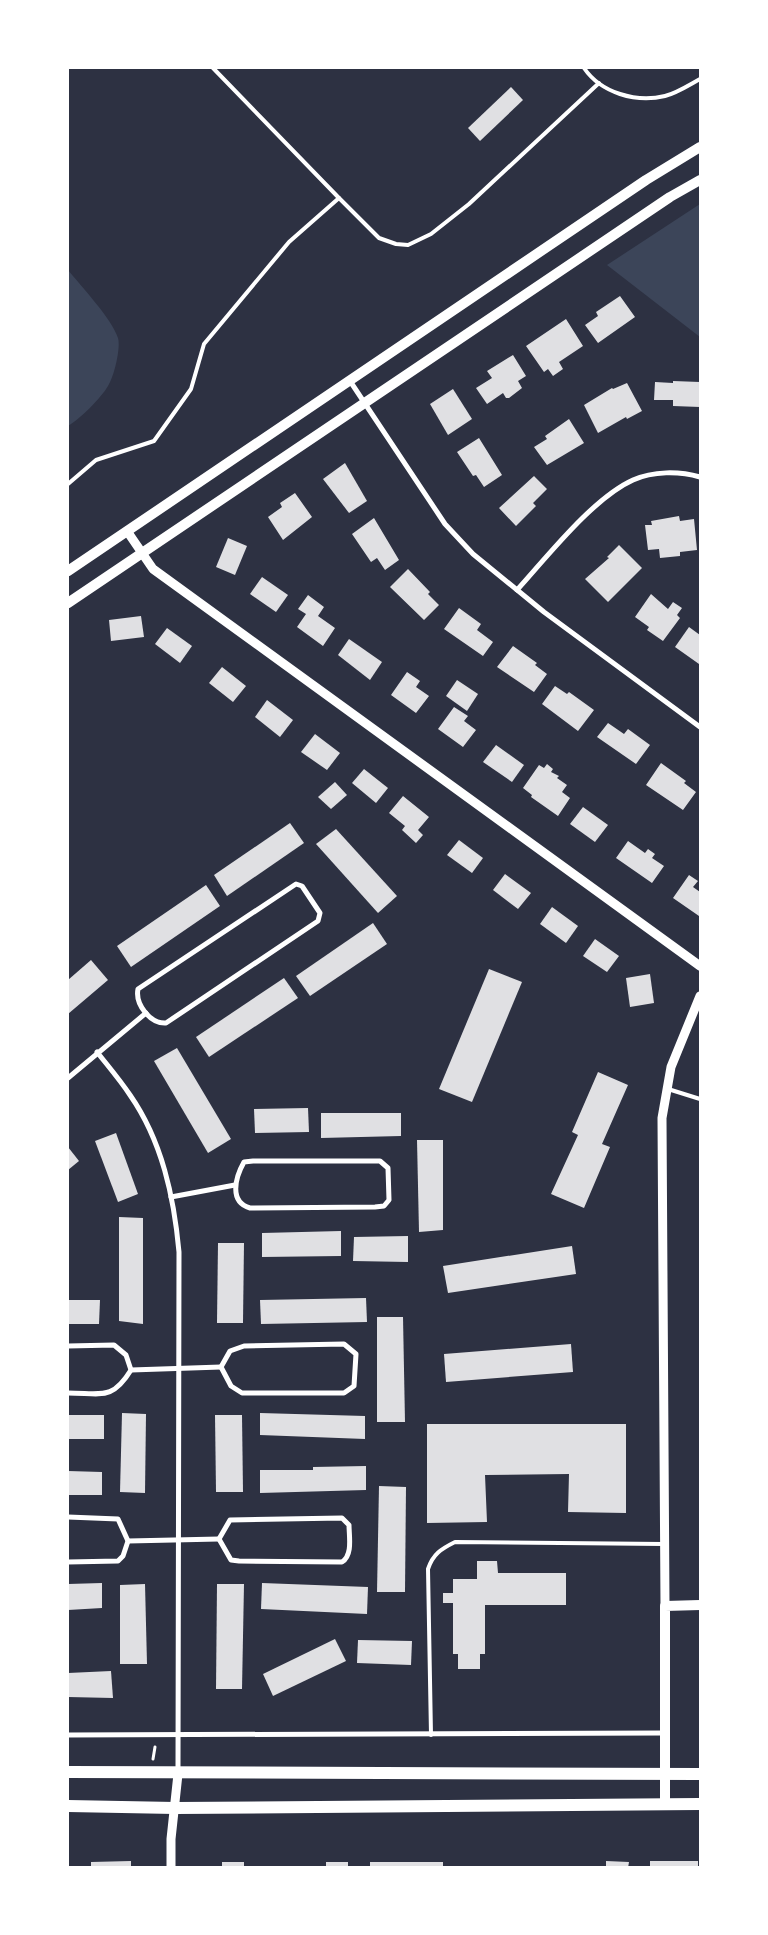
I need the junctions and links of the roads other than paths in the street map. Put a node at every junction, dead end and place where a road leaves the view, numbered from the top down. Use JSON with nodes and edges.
{"nodes":[{"id":1,"x":213,"y":68,"type":"edge"},
{"id":2,"x":584,"y":68,"type":"edge"},
{"id":3,"x":700,"y":79,"type":"edge"},
{"id":4,"x":599,"y":83,"type":"junction"},
{"id":5,"x":700,"y":147,"type":"edge"},
{"id":6,"x":700,"y":180,"type":"edge"},
{"id":7,"x":339,"y":198,"type":"junction"},
{"id":8,"x":350,"y":381,"type":"junction"},
{"id":9,"x":364,"y":403,"type":"junction"},
{"id":10,"x":700,"y":477,"type":"edge"},
{"id":11,"x":68,"y":484,"type":"edge"},
{"id":12,"x":127,"y":531,"type":"junction"},
{"id":13,"x":142,"y":552,"type":"junction"},
{"id":14,"x":68,"y":571,"type":"edge"},
{"id":15,"x":517,"y":590,"type":"junction"},
{"id":16,"x":68,"y":603,"type":"edge"},
{"id":17,"x":700,"y":727,"type":"edge"},
{"id":18,"x":700,"y":966,"type":"edge"},
{"id":19,"x":700,"y":996,"type":"edge"},
{"id":20,"x":146,"y":1013,"type":"junction"},
{"id":21,"x":97,"y":1052,"type":"junction"},
{"id":22,"x":68,"y":1078,"type":"edge"},
{"id":23,"x":666,"y":1088,"type":"junction"},
{"id":24,"x":700,"y":1099,"type":"edge"},
{"id":25,"x":235,"y":1185,"type":"junction"},
{"id":26,"x":171,"y":1197,"type":"junction"},
{"id":27,"x":68,"y":1346,"type":"edge"},
{"id":28,"x":221,"y":1367,"type":"junction"},
{"id":29,"x":132,"y":1370,"type":"junction"},
{"id":30,"x":178,"y":1370,"type":"junction"},
{"id":31,"x":68,"y":1393,"type":"edge"},
{"id":32,"x":68,"y":1517,"type":"edge"},
{"id":33,"x":219,"y":1539,"type":"junction"},
{"id":34,"x":179,"y":1540,"type":"junction"},
{"id":35,"x":128,"y":1541,"type":"junction"},
{"id":36,"x":664,"y":1544,"type":"junction"},
{"id":37,"x":68,"y":1562,"type":"edge"},
{"id":38,"x":700,"y":1605,"type":"edge"},
{"id":39,"x":665,"y":1606,"type":"junction"},
{"id":40,"x":665,"y":1733,"type":"junction"},
{"id":41,"x":68,"y":1735,"type":"edge"},
{"id":42,"x":177,"y":1735,"type":"junction"},
{"id":43,"x":431,"y":1735,"type":"junction"},
{"id":44,"x":68,"y":1772,"type":"edge"},
{"id":45,"x":665,"y":1773,"type":"junction"},
{"id":46,"x":178,"y":1774,"type":"junction"},
{"id":47,"x":700,"y":1774,"type":"edge"},
{"id":48,"x":665,"y":1804,"type":"junction"},
{"id":49,"x":700,"y":1804,"type":"edge"},
{"id":50,"x":68,"y":1806,"type":"edge"},
{"id":51,"x":175,"y":1808,"type":"junction"},
{"id":52,"x":171,"y":1868,"type":"edge"}],
"edges":[{"from":1,"to":7,"type":"lane"},
{"from":2,"to":4,"type":"lane"},
{"from":3,"to":4,"type":"lane"},
{"from":4,"to":7,"type":"lane"},
{"from":5,"to":8,"type":"main road"},
{"from":6,"to":9,"type":"main road"},
{"from":7,"to":11,"type":"lane"},
{"from":8,"to":9,"type":"street"},
{"from":8,"to":12,"type":"main road"},
{"from":9,"to":13,"type":"main road"},
{"from":9,"to":15,"type":"street"},
{"from":10,"to":15,"type":"street"},
{"from":12,"to":13,"type":"street"},
{"from":12,"to":14,"type":"main road"},
{"from":13,"to":16,"type":"main road"},
{"from":13,"to":18,"type":"street"},
{"from":15,"to":17,"type":"street"},
{"from":19,"to":23,"type":"street"},
{"from":20,"to":20,"type":"street"},
{"from":20,"to":21,"type":"street"},
{"from":21,"to":22,"type":"street"},
{"from":21,"to":26,"type":"street"},
{"from":23,"to":24,"type":"lane"},
{"from":23,"to":36,"type":"street"},
{"from":25,"to":25,"type":"street"},
{"from":25,"to":26,"type":"street"},
{"from":26,"to":30,"type":"street"},
{"from":27,"to":29,"type":"street"},
{"from":28,"to":28,"type":"street"},
{"from":28,"to":30,"type":"street"},
{"from":29,"to":30,"type":"street"},
{"from":29,"to":31,"type":"street"},
{"from":30,"to":34,"type":"street"},
{"from":32,"to":35,"type":"street"},
{"from":33,"to":33,"type":"street"},
{"from":33,"to":34,"type":"street"},
{"from":34,"to":35,"type":"street"},
{"from":34,"to":42,"type":"street"},
{"from":35,"to":37,"type":"street"},
{"from":36,"to":39,"type":"street"},
{"from":36,"to":43,"type":"lane"},
{"from":38,"to":39,"type":"main road"},
{"from":39,"to":40,"type":"main road"},
{"from":40,"to":43,"type":"street"},
{"from":40,"to":45,"type":"main road"},
{"from":41,"to":42,"type":"street"},
{"from":42,"to":43,"type":"street"},
{"from":42,"to":46,"type":"street"},
{"from":44,"to":46,"type":"main road"},
{"from":45,"to":46,"type":"main road"},
{"from":45,"to":47,"type":"main road"},
{"from":45,"to":48,"type":"main road"},
{"from":46,"to":51,"type":"street"},
{"from":48,"to":49,"type":"main road"},
{"from":48,"to":51,"type":"main road"},
{"from":50,"to":51,"type":"main road"},
{"from":51,"to":52,"type":"street"}]}
